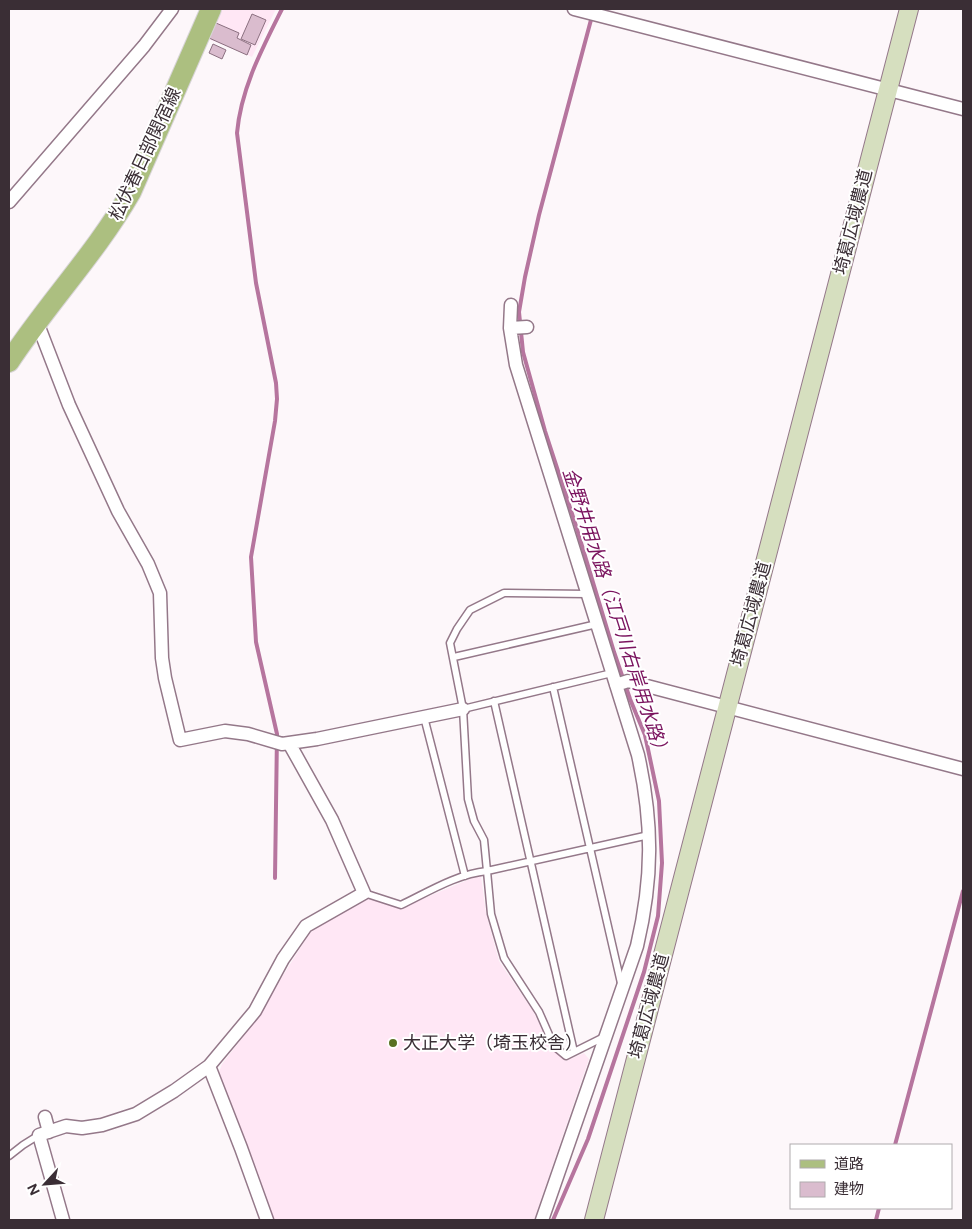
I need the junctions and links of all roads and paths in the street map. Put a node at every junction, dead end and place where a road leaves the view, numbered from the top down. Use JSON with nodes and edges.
{"nodes":[{"id":1,"x":172,"y":9,"type":"edge"},
{"id":2,"x":211,"y":9,"type":"edge"},
{"id":3,"x":909,"y":9,"type":"edge"},
{"id":4,"x":579,"y":10,"type":"edge"},
{"id":5,"x":888,"y":89,"type":"junction"},
{"id":6,"x":963,"y":109,"type":"edge"},
{"id":7,"x":9,"y":202,"type":"edge"},
{"id":8,"x":512,"y":305,"type":"dead end"},
{"id":9,"x":37,"y":322,"type":"junction"},
{"id":10,"x":527,"y":327,"type":"dead end"},
{"id":11,"x":510,"y":328,"type":"junction"},
{"id":12,"x":9,"y":362,"type":"edge"},
{"id":13,"x":587,"y":594,"type":"junction"},
{"id":14,"x":597,"y":624,"type":"junction"},
{"id":15,"x":454,"y":657,"type":"junction"},
{"id":16,"x":619,"y":680,"type":"junction"},
{"id":17,"x":553,"y":687,"type":"junction"},
{"id":18,"x":494,"y":701,"type":"junction"},
{"id":19,"x":727,"y":707,"type":"junction"},
{"id":20,"x":463,"y":709,"type":"junction"},
{"id":21,"x":424,"y":716,"type":"junction"},
{"id":22,"x":281,"y":743,"type":"junction"},
{"id":23,"x":963,"y":769,"type":"edge"},
{"id":24,"x":649,"y":835,"type":"junction"},
{"id":25,"x":590,"y":848,"type":"junction"},
{"id":26,"x":530,"y":862,"type":"junction"},
{"id":27,"x":487,"y":871,"type":"junction"},
{"id":28,"x":464,"y":876,"type":"junction"},
{"id":29,"x":364,"y":893,"type":"junction"},
{"id":30,"x":623,"y":990,"type":"junction"},
{"id":31,"x":607,"y":1036,"type":"junction"},
{"id":32,"x":574,"y":1052,"type":"junction"},
{"id":33,"x":208,"y":1066,"type":"junction"},
{"id":34,"x":45,"y":1117,"type":"dead end"},
{"id":35,"x":44,"y":1133,"type":"junction"},
{"id":36,"x":9,"y":1156,"type":"edge"},
{"id":37,"x":63,"y":1220,"type":"edge"},
{"id":38,"x":267,"y":1220,"type":"edge"},
{"id":39,"x":542,"y":1220,"type":"edge"},
{"id":40,"x":594,"y":1220,"type":"edge"}],
"edges":[{"from":1,"to":7,"type":"street"},
{"from":2,"to":9,"type":"main road","name":"松伏春日部関宿線"},
{"from":3,"to":5,"type":"street","name":"埼葛広域農道"},
{"from":4,"to":5,"type":"street"},
{"from":5,"to":6,"type":"street"},
{"from":5,"to":19,"type":"street","name":"埼葛広域農道"},
{"from":8,"to":11,"type":"street"},
{"from":9,"to":12,"type":"main road","name":"松伏春日部関宿線"},
{"from":9,"to":22,"type":"street"},
{"from":10,"to":11,"type":"street"},
{"from":11,"to":13,"type":"street"},
{"from":13,"to":14,"type":"street"},
{"from":13,"to":15,"type":"lane"},
{"from":14,"to":15,"type":"lane"},
{"from":14,"to":16,"type":"street"},
{"from":15,"to":20,"type":"lane"},
{"from":16,"to":17,"type":"lane"},
{"from":16,"to":19,"type":"street"},
{"from":16,"to":24,"type":"street"},
{"from":17,"to":18,"type":"lane"},
{"from":17,"to":25,"type":"lane"},
{"from":18,"to":20,"type":"lane"},
{"from":18,"to":26,"type":"lane"},
{"from":19,"to":23,"type":"street"},
{"from":19,"to":40,"type":"street","name":"埼葛広域農道"},
{"from":20,"to":21,"type":"street"},
{"from":20,"to":27,"type":"lane"},
{"from":21,"to":22,"type":"street"},
{"from":21,"to":28,"type":"lane"},
{"from":22,"to":29,"type":"street"},
{"from":24,"to":25,"type":"lane"},
{"from":24,"to":30,"type":"street"},
{"from":25,"to":26,"type":"lane"},
{"from":25,"to":30,"type":"lane"},
{"from":26,"to":27,"type":"lane"},
{"from":26,"to":32,"type":"lane"},
{"from":27,"to":28,"type":"lane"},
{"from":27,"to":32,"type":"lane"},
{"from":28,"to":29,"type":"lane"},
{"from":29,"to":33,"type":"street"},
{"from":30,"to":31,"type":"street"},
{"from":31,"to":32,"type":"lane"},
{"from":31,"to":39,"type":"street"},
{"from":33,"to":35,"type":"street"},
{"from":33,"to":38,"type":"street"},
{"from":34,"to":35,"type":"street"},
{"from":35,"to":36,"type":"lane"},
{"from":35,"to":37,"type":"street"}]}
